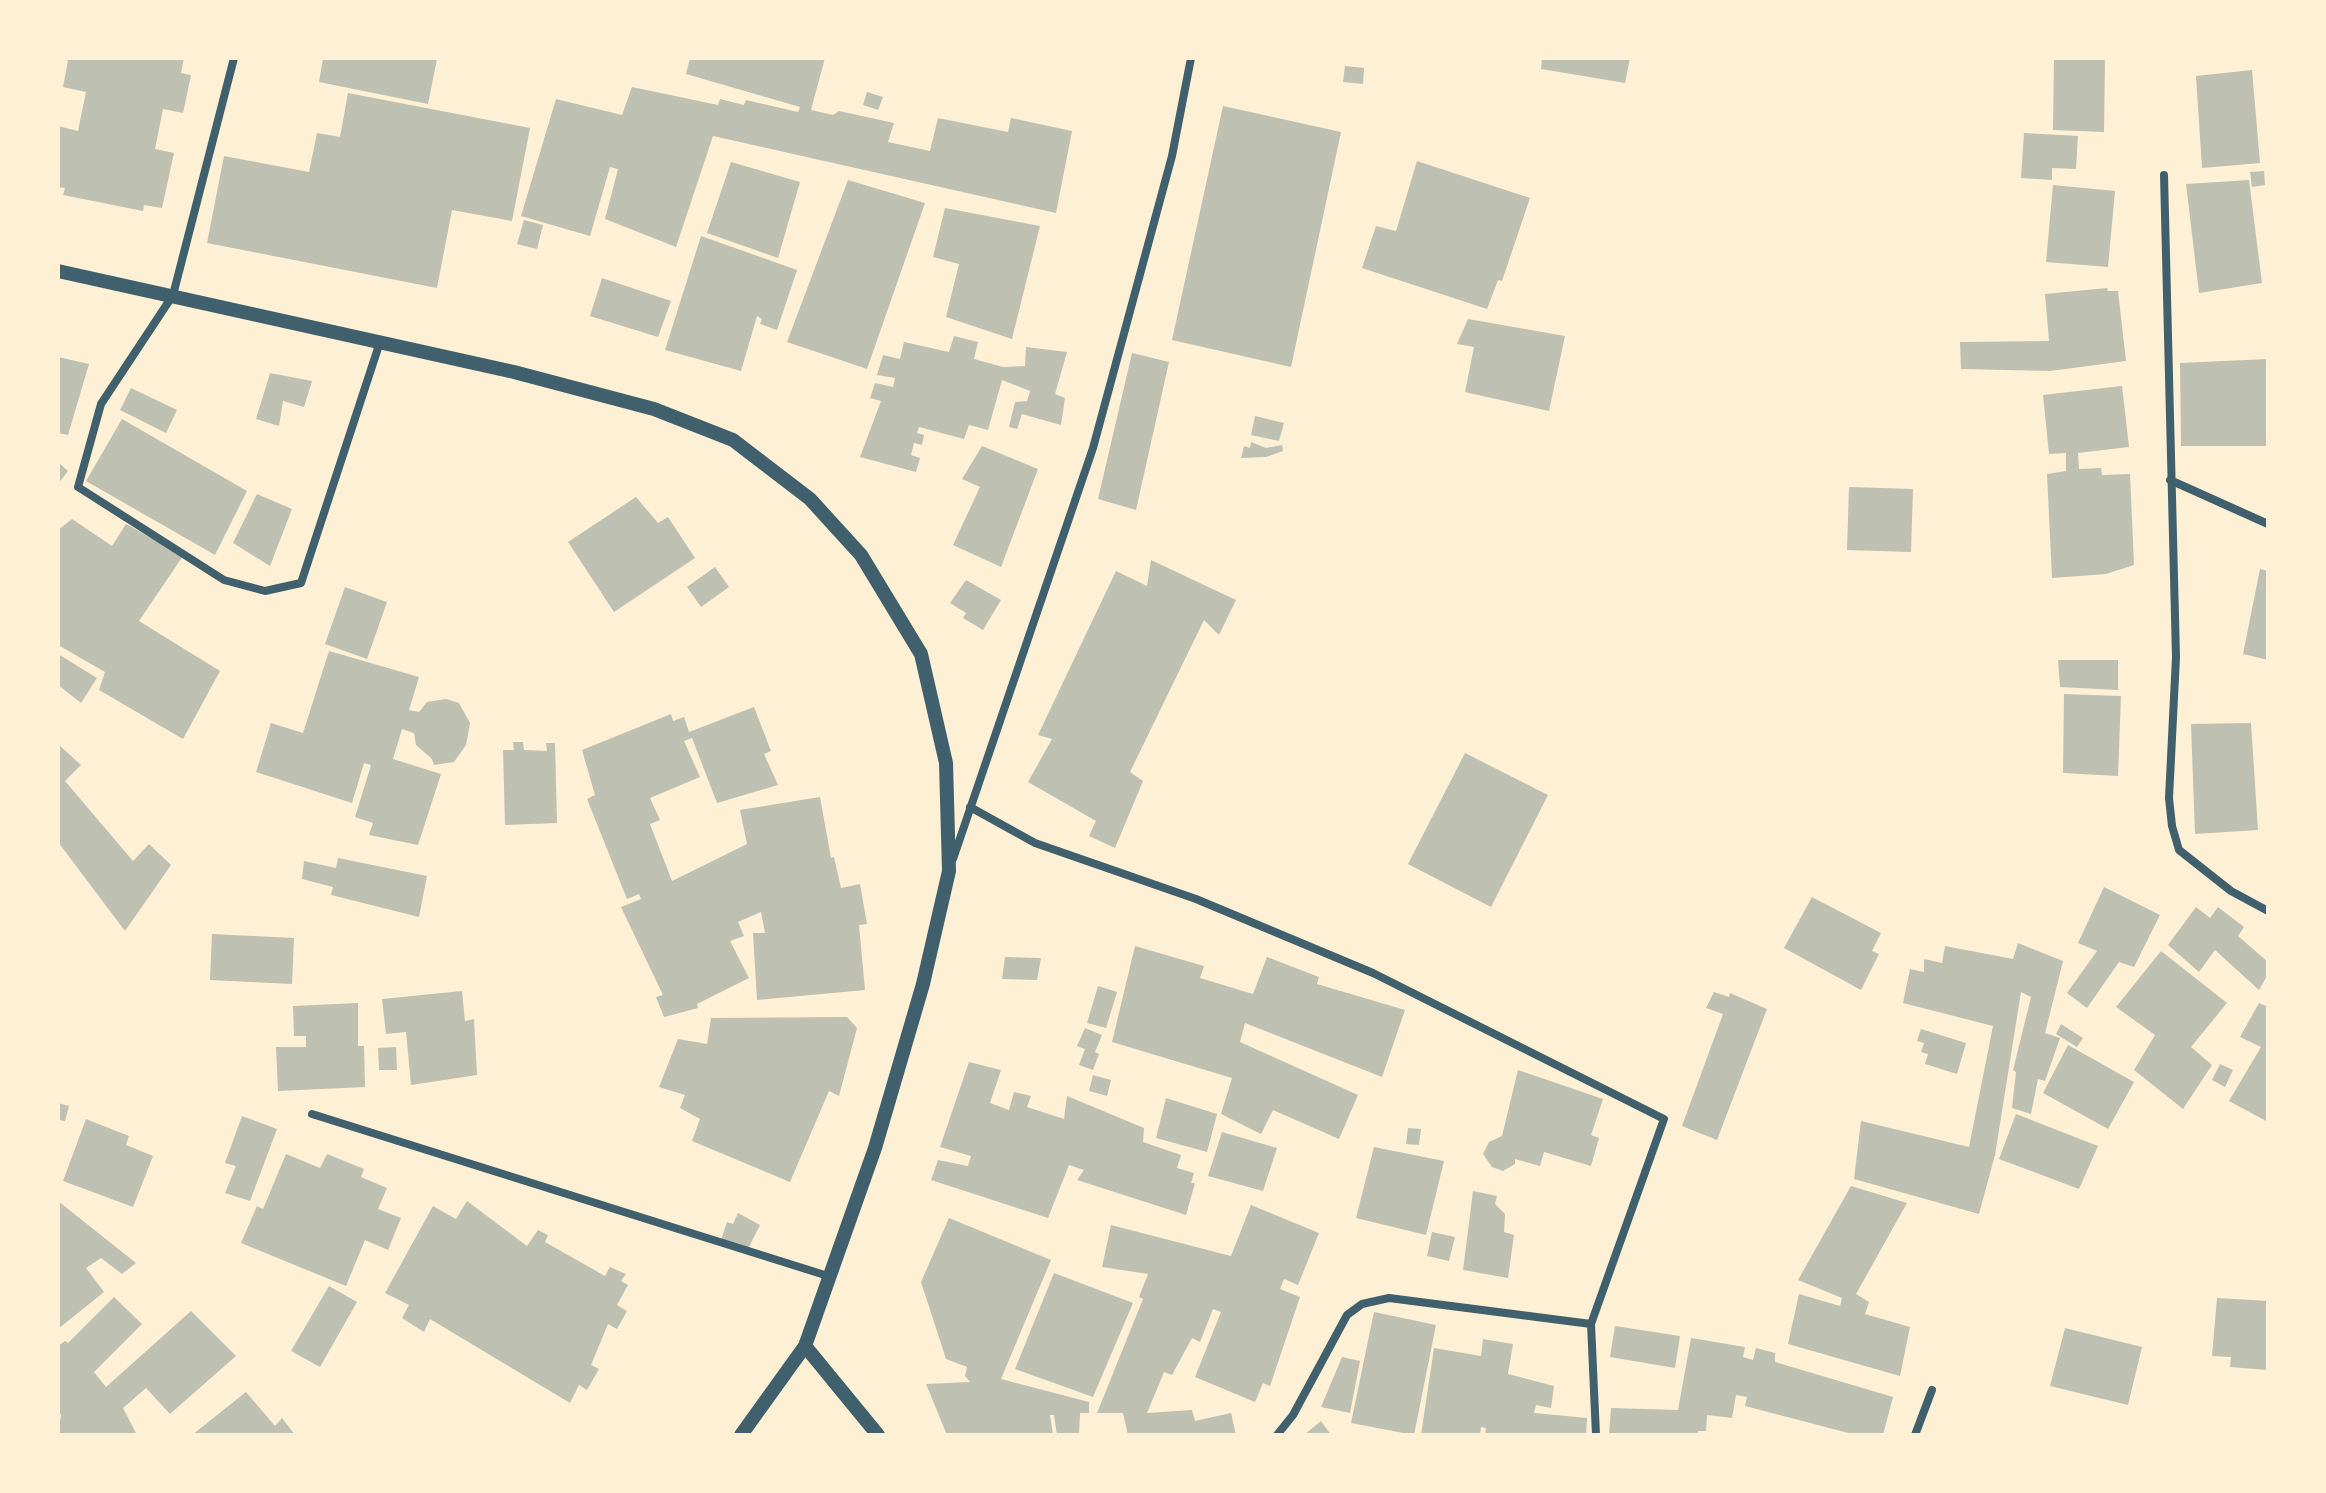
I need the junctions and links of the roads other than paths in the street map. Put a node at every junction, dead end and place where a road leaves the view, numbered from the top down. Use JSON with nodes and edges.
{"nodes":[{"id":1,"x":234,"y":58,"type":"edge"},
{"id":2,"x":1191,"y":58,"type":"edge"},
{"id":3,"x":2164,"y":175,"type":"dead end"},
{"id":4,"x":58,"y":271,"type":"edge"},
{"id":5,"x":173,"y":295,"type":"junction"},
{"id":6,"x":380,"y":342,"type":"junction"},
{"id":7,"x":2170,"y":480,"type":"junction"},
{"id":8,"x":2268,"y":524,"type":"edge"},
{"id":9,"x":970,"y":807,"type":"junction"},
{"id":10,"x":949,"y":871,"type":"junction"},
{"id":11,"x":2268,"y":911,"type":"edge"},
{"id":12,"x":312,"y":1114,"type":"dead end"},
{"id":13,"x":828,"y":1276,"type":"junction"},
{"id":14,"x":1591,"y":1324,"type":"junction"},
{"id":15,"x":805,"y":1346,"type":"junction"},
{"id":16,"x":1932,"y":1390,"type":"dead end"},
{"id":17,"x":741,"y":1435,"type":"edge"},
{"id":18,"x":878,"y":1435,"type":"edge"},
{"id":19,"x":1277,"y":1435,"type":"edge"},
{"id":20,"x":1596,"y":1435,"type":"edge"},
{"id":21,"x":1915,"y":1435,"type":"edge"}],
"edges":[{"from":1,"to":5,"type":"street"},
{"from":2,"to":9,"type":"street"},
{"from":3,"to":7,"type":"street"},
{"from":4,"to":5,"type":"street"},
{"from":5,"to":6,"type":"street"},
{"from":5,"to":6,"type":"street"},
{"from":6,"to":10,"type":"street"},
{"from":7,"to":8,"type":"street"},
{"from":7,"to":11,"type":"street"},
{"from":9,"to":10,"type":"street"},
{"from":9,"to":14,"type":"street"},
{"from":10,"to":13,"type":"street"},
{"from":12,"to":13,"type":"street"},
{"from":13,"to":15,"type":"street"},
{"from":14,"to":19,"type":"street"},
{"from":14,"to":20,"type":"street"},
{"from":15,"to":17,"type":"street"},
{"from":15,"to":18,"type":"street"},
{"from":16,"to":21,"type":"street"}]}
